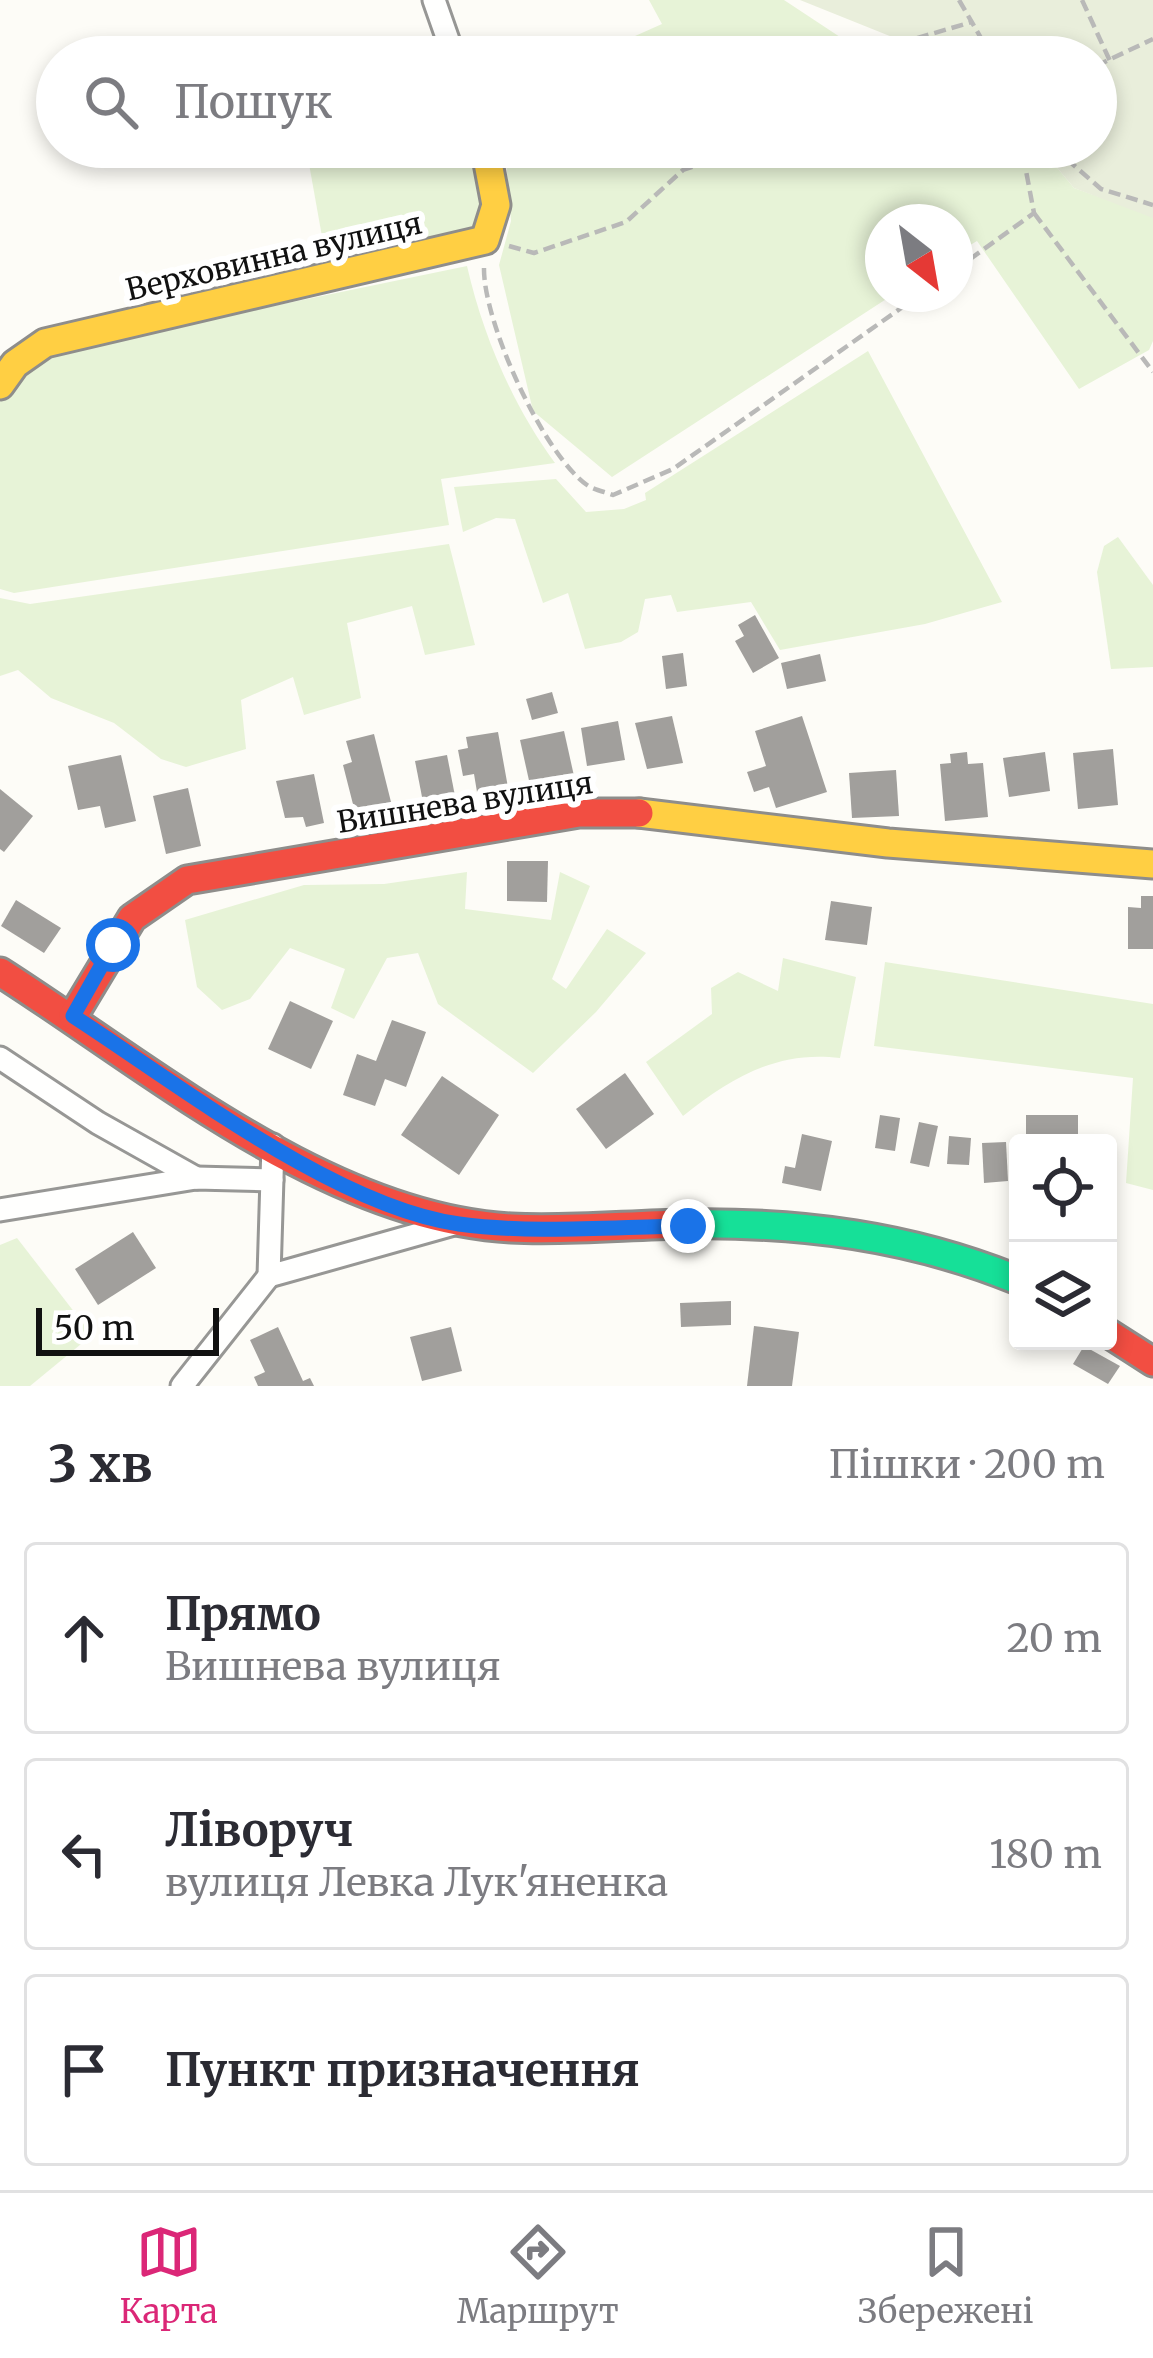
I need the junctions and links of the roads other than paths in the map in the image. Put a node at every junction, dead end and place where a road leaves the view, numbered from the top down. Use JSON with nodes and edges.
{"nodes":[{"id":1,"x":434,"y":0,"type":"edge"},
{"id":2,"x":447,"y":36,"type":"edge"},
{"id":3,"x":489,"y":168,"type":"edge"},
{"id":4,"x":0,"y":386,"type":"edge"},
{"id":5,"x":1153,"y":864,"type":"edge"},
{"id":6,"x":0,"y":972,"type":"edge"},
{"id":7,"x":73,"y":1016,"type":"junction"},
{"id":8,"x":0,"y":1058,"type":"edge"},
{"id":9,"x":273,"y":1145,"type":"junction"},
{"id":10,"x":196,"y":1178,"type":"junction"},
{"id":11,"x":272,"y":1180,"type":"junction"},
{"id":12,"x":0,"y":1210,"type":"edge"},
{"id":13,"x":454,"y":1224,"type":"junction"},
{"id":14,"x":269,"y":1276,"type":"junction"},
{"id":15,"x":1009,"y":1276,"type":"edge"},
{"id":16,"x":1117,"y":1339,"type":"edge"},
{"id":17,"x":1153,"y":1362,"type":"edge"},
{"id":18,"x":182,"y":1386,"type":"edge"}],
"edges":[{"from":1,"to":2,"type":"street"},
{"from":3,"to":4,"type":"street","name":"Верховинна вулиця"},
{"from":5,"to":7,"type":"street","name":"Вишнева вулиця"},
{"from":6,"to":7,"type":"street"},
{"from":7,"to":9,"type":"street"},
{"from":8,"to":10,"type":"street"},
{"from":9,"to":11,"type":"street"},
{"from":9,"to":13,"type":"street"},
{"from":10,"to":11,"type":"street"},
{"from":10,"to":12,"type":"street"},
{"from":11,"to":14,"type":"street"},
{"from":13,"to":14,"type":"street"},
{"from":13,"to":15,"type":"street"},
{"from":14,"to":18,"type":"street"},
{"from":16,"to":17,"type":"street"}]}
